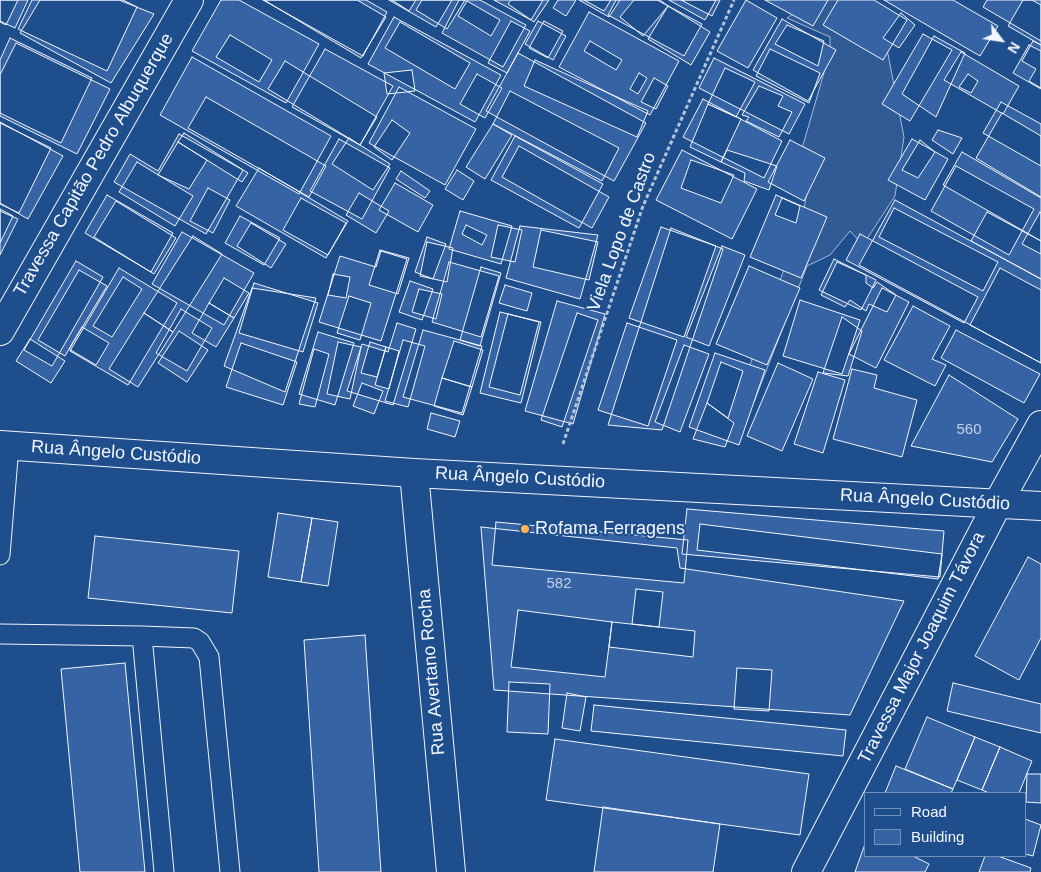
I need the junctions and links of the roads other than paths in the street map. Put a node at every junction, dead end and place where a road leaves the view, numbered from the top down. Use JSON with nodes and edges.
{"nodes":[{"id":1,"x":188,"y":0,"type":"edge"},
{"id":2,"x":0,"y":331,"type":"edge"},
{"id":3,"x":1041,"y":425,"type":"edge"},
{"id":4,"x":5,"y":445,"type":"edge"},
{"id":5,"x":414,"y":473,"type":"junction"},
{"id":6,"x":998,"y":503,"type":"junction"},
{"id":7,"x":1041,"y":506,"type":"edge"},
{"id":8,"x":0,"y":555,"type":"edge"},
{"id":9,"x":0,"y":634,"type":"edge"},
{"id":10,"x":142,"y":636,"type":"junction"},
{"id":11,"x":164,"y":872,"type":"edge"},
{"id":12,"x":230,"y":872,"type":"edge"},
{"id":13,"x":451,"y":872,"type":"edge"},
{"id":14,"x":806,"y":872,"type":"edge"}],
"edges":[{"from":1,"to":2,"type":"street","name":"Travessa Capitão Pedro Albuquerque"},
{"from":3,"to":6,"type":"street","name":"Travessa Major Joaquim Távora"},
{"from":4,"to":5,"type":"street","name":"Rua Ângelo Custódio"},
{"from":4,"to":8,"type":"lane"},
{"from":5,"to":6,"type":"street","name":"Rua Ângelo Custódio"},
{"from":5,"to":13,"type":"street","name":"Rua Avertano Rocha"},
{"from":6,"to":7,"type":"street","name":"Rua Ângelo Custódio"},
{"from":6,"to":14,"type":"street","name":"Travessa Major Joaquim Távora"},
{"from":9,"to":10,"type":"lane"},
{"from":10,"to":11,"type":"lane"},
{"from":10,"to":12,"type":"lane"}]}
